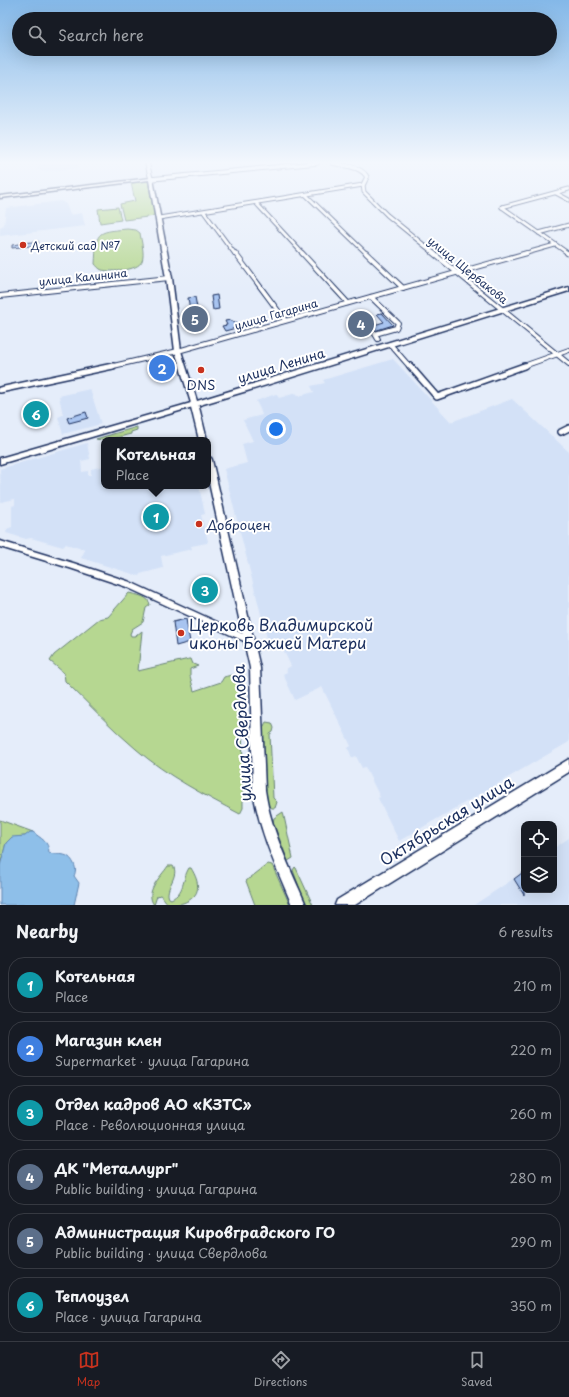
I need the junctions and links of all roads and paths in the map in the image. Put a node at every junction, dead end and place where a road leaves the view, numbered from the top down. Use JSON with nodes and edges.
{"nodes":[{"id":1,"x":156,"y":205,"type":"edge"},
{"id":2,"x":243,"y":205,"type":"edge"},
{"id":3,"x":258,"y":205,"type":"edge"},
{"id":4,"x":317,"y":205,"type":"edge"},
{"id":5,"x":377,"y":205,"type":"edge"},
{"id":6,"x":509,"y":205,"type":"edge"},
{"id":7,"x":204,"y":212,"type":"junction"},
{"id":8,"x":159,"y":218,"type":"junction"},
{"id":9,"x":569,"y":225,"type":"edge"},
{"id":10,"x":539,"y":233,"type":"junction"},
{"id":11,"x":555,"y":245,"type":"junction"},
{"id":12,"x":569,"y":254,"type":"edge"},
{"id":13,"x":458,"y":273,"type":"junction"},
{"id":14,"x":169,"y":278,"type":"junction"},
{"id":15,"x":403,"y":288,"type":"junction"},
{"id":16,"x":569,"y":289,"type":"edge"},
{"id":17,"x":0,"y":296,"type":"edge"},
{"id":18,"x":371,"y":297,"type":"junction"},
{"id":19,"x":348,"y":303,"type":"junction"},
{"id":20,"x":502,"y":310,"type":"junction"},
{"id":21,"x":285,"y":320,"type":"junction"},
{"id":22,"x":378,"y":338,"type":"dead end"},
{"id":23,"x":390,"y":344,"type":"junction"},
{"id":24,"x":569,"y":350,"type":"edge"},
{"id":25,"x":178,"y":351,"type":"junction"},
{"id":26,"x":556,"y":354,"type":"junction"},
{"id":27,"x":569,"y":364,"type":"edge"},
{"id":28,"x":0,"y":390,"type":"edge"},
{"id":29,"x":194,"y":403,"type":"junction"},
{"id":30,"x":569,"y":428,"type":"edge"},
{"id":31,"x":561,"y":432,"type":"dead end"},
{"id":32,"x":202,"y":437,"type":"edge"},
{"id":33,"x":0,"y":461,"type":"edge"},
{"id":34,"x":211,"y":473,"type":"edge"},
{"id":35,"x":0,"y":544,"type":"edge"},
{"id":36,"x":250,"y":640,"type":"junction"},
{"id":37,"x":569,"y":765,"type":"edge"},
{"id":38,"x":299,"y":905,"type":"edge"},
{"id":39,"x":342,"y":905,"type":"edge"}],
"edges":[{"from":1,"to":8,"type":"main road"},
{"from":2,"to":7,"type":"street"},
{"from":3,"to":19,"type":"street"},
{"from":4,"to":15,"type":"street"},
{"from":5,"to":13,"type":"street","name":"улица Щербакова"},
{"from":6,"to":10,"type":"street"},
{"from":7,"to":8,"type":"street"},
{"from":7,"to":21,"type":"street"},
{"from":8,"to":14,"type":"main road"},
{"from":9,"to":10,"type":"street"},
{"from":10,"to":11,"type":"street"},
{"from":11,"to":12,"type":"street"},
{"from":11,"to":13,"type":"street","name":"улица Гагарина"},
{"from":13,"to":15,"type":"street","name":"улица Гагарина"},
{"from":13,"to":20,"type":"street","name":"улица Щербакова"},
{"from":14,"to":17,"type":"street","name":"улица Калинина"},
{"from":14,"to":25,"type":"main road"},
{"from":15,"to":18,"type":"street","name":"улица Гагарина"},
{"from":16,"to":20,"type":"main road","name":"улица Ленина"},
{"from":18,"to":19,"type":"street","name":"улица Гагарина"},
{"from":18,"to":22,"type":"street"},
{"from":19,"to":21,"type":"street","name":"улица Гагарина"},
{"from":20,"to":23,"type":"main road","name":"улица Ленина"},
{"from":20,"to":26,"type":"street","name":"улица Щербакова"},
{"from":21,"to":25,"type":"street","name":"улица Гагарина"},
{"from":23,"to":26,"type":"street"},
{"from":23,"to":29,"type":"main road","name":"улица Ленина"},
{"from":24,"to":26,"type":"street"},
{"from":25,"to":28,"type":"street","name":"улица Гагарина"},
{"from":25,"to":29,"type":"main road"},
{"from":26,"to":27,"type":"street","name":"улица Щербакова"},
{"from":29,"to":32,"type":"main road"},
{"from":29,"to":33,"type":"main road","name":"улица Ленина"},
{"from":30,"to":31,"type":"street"},
{"from":34,"to":36,"type":"main road","name":"улица Свердлова"},
{"from":35,"to":36,"type":"street"},
{"from":36,"to":38,"type":"main road","name":"улица Свердлова"},
{"from":37,"to":39,"type":"main road","name":"Октябрьская улица"}]}
